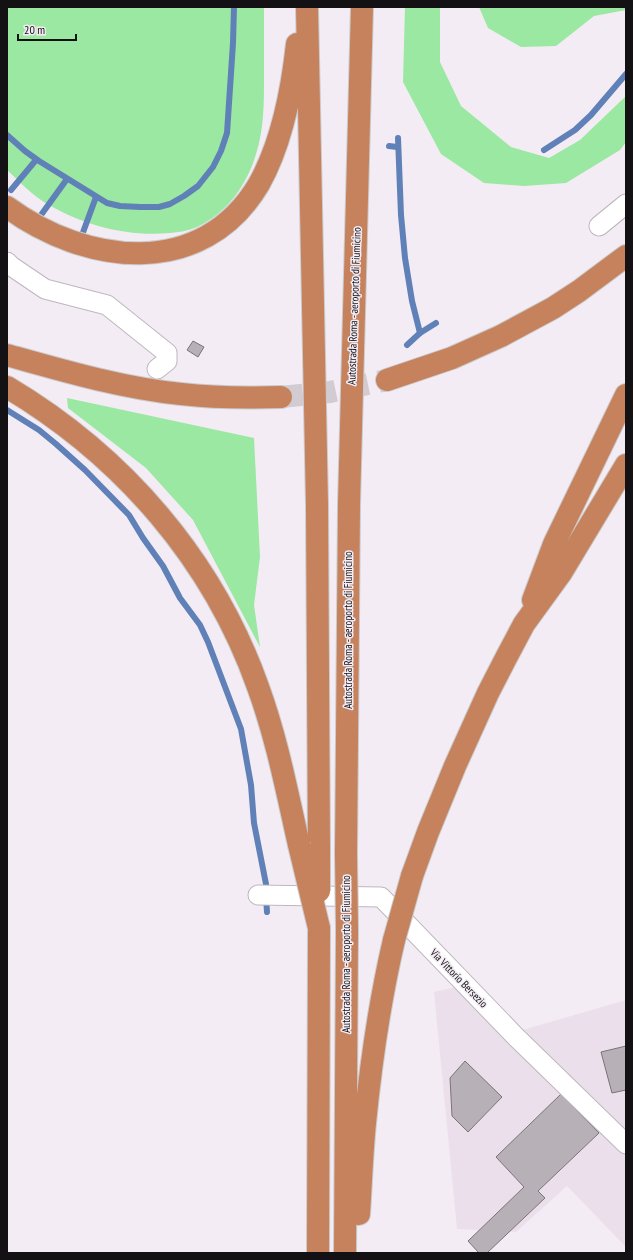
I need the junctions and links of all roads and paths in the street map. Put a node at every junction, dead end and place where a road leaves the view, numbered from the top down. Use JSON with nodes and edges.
{"nodes":[{"id":1,"x":301,"y":7,"type":"edge"},
{"id":2,"x":307,"y":7,"type":"edge"},
{"id":3,"x":362,"y":7,"type":"edge"},
{"id":4,"x":626,"y":204,"type":"edge"},
{"id":5,"x":7,"y":207,"type":"edge"},
{"id":6,"x":599,"y":226,"type":"dead end"},
{"id":7,"x":626,"y":256,"type":"edge"},
{"id":8,"x":7,"y":262,"type":"edge"},
{"id":9,"x":7,"y":355,"type":"edge"},
{"id":10,"x":157,"y":369,"type":"dead end"},
{"id":11,"x":387,"y":380,"type":"tunnel mouth"},
{"id":12,"x":7,"y":387,"type":"edge"},
{"id":13,"x":626,"y":395,"type":"edge"},
{"id":14,"x":281,"y":397,"type":"tunnel mouth"},
{"id":15,"x":626,"y":465,"type":"edge"},
{"id":16,"x":524,"y":624,"type":"junction"},
{"id":17,"x":309,"y":848,"type":"junction"},
{"id":18,"x":258,"y":895,"type":"dead end"},
{"id":19,"x":626,"y":1144,"type":"edge"},
{"id":20,"x":318,"y":1253,"type":"edge"},
{"id":21,"x":345,"y":1253,"type":"edge"},
{"id":22,"x":355,"y":1253,"type":"edge"}],
"edges":[{"from":1,"to":5,"type":"highway"},
{"from":2,"to":17,"type":"highway"},
{"from":3,"to":21,"type":"highway","name":"Autostrada Roma - aeroporto di Fiumicino","bridge":true},
{"from":4,"to":6,"type":"street"},
{"from":7,"to":11,"type":"highway"},
{"from":8,"to":10,"type":"street"},
{"from":9,"to":14,"type":"highway"},
{"from":12,"to":17,"type":"highway"},
{"from":13,"to":16,"type":"highway"},
{"from":15,"to":16,"type":"highway"},
{"from":16,"to":22,"type":"highway","bridge":true},
{"from":17,"to":20,"type":"highway","bridge":true},
{"from":18,"to":19,"type":"street","name":"Via Vittorio Bersezio"}]}
